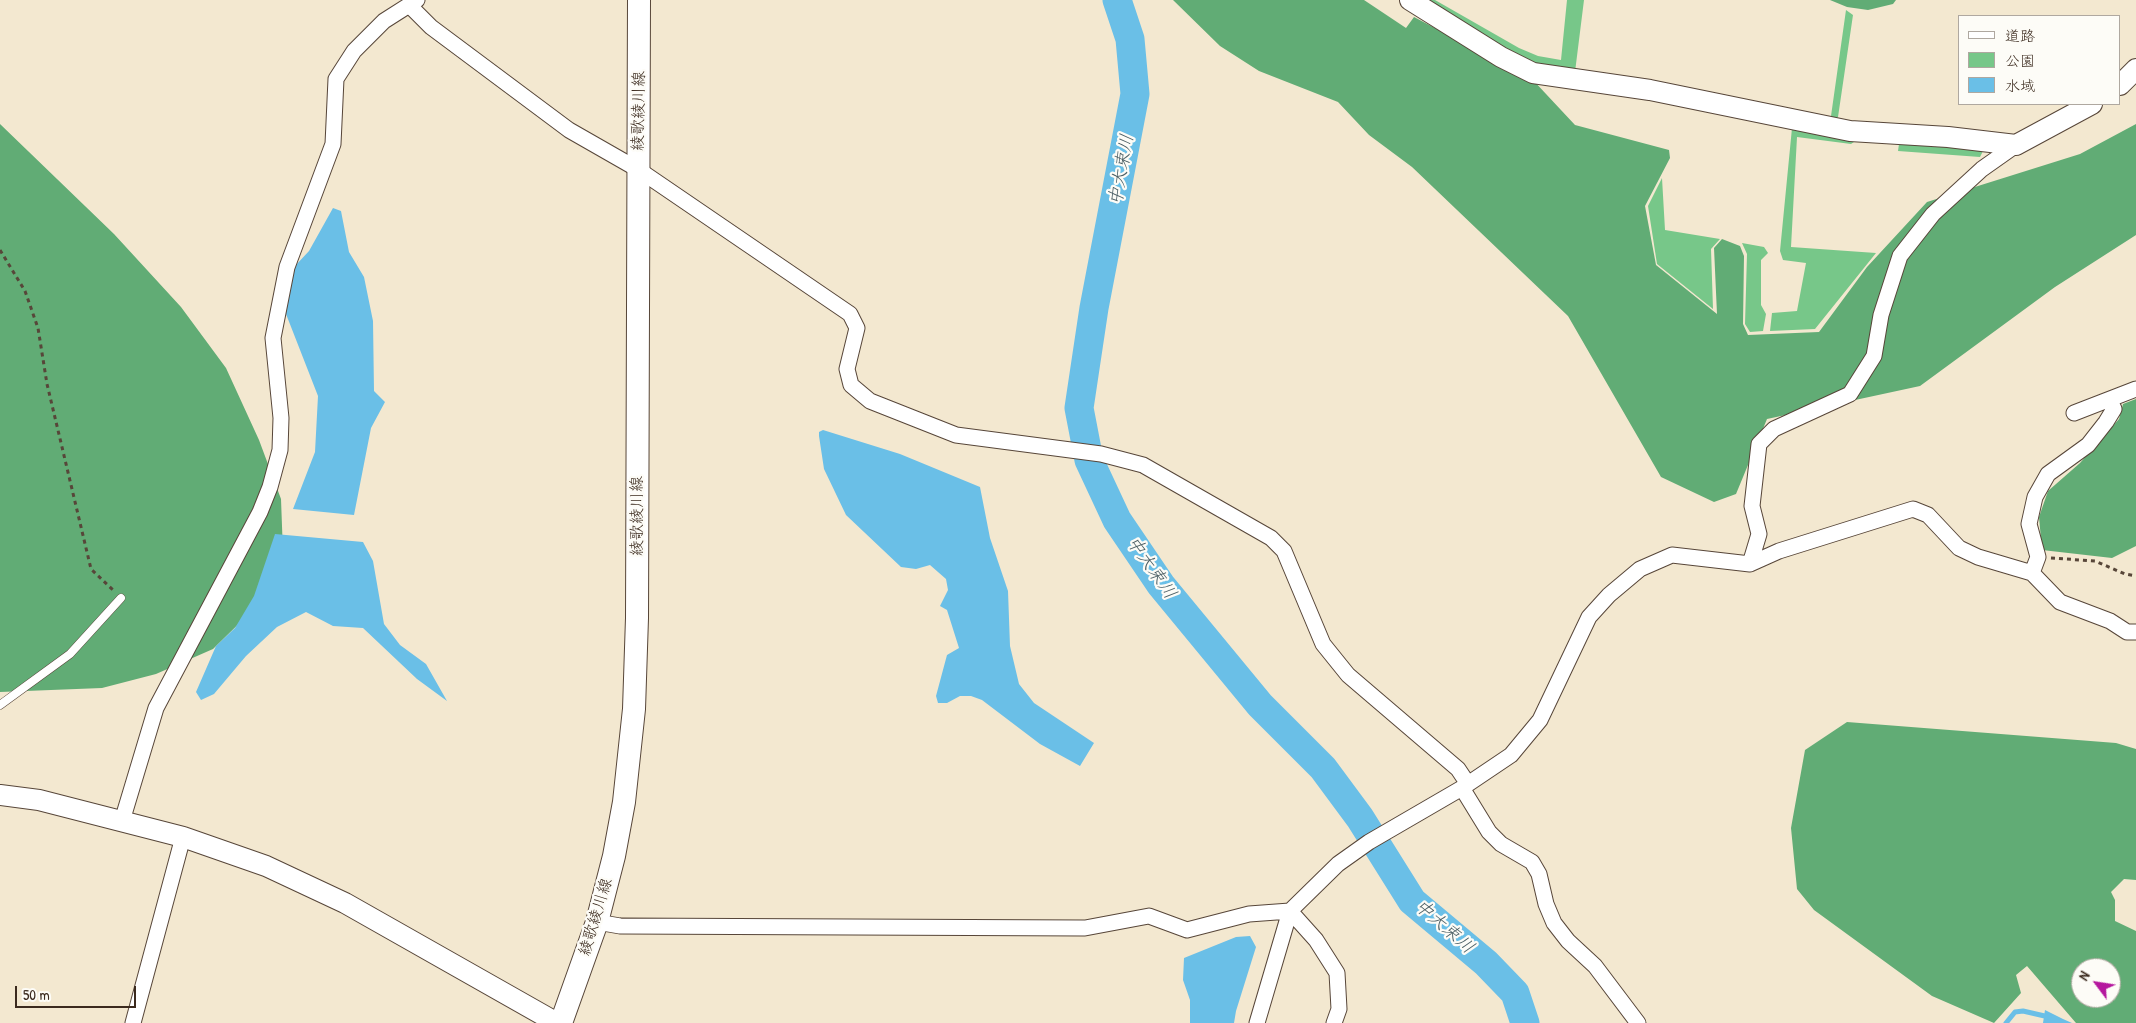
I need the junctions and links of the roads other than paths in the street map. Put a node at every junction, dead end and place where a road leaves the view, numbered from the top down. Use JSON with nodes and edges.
{"nodes":[{"id":1,"x":639,"y":0,"type":"edge"},
{"id":2,"x":1410,"y":0,"type":"edge"},
{"id":3,"x":413,"y":3,"type":"edge"},
{"id":4,"x":2136,"y":69,"type":"edge"},
{"id":5,"x":2121,"y":83,"type":"edge"},
{"id":6,"x":2090,"y":105,"type":"edge"},
{"id":7,"x":2016,"y":145,"type":"junction"},
{"id":8,"x":639,"y":170,"type":"junction"},
{"id":9,"x":2136,"y":389,"type":"edge"},
{"id":10,"x":2110,"y":400,"type":"junction"},
{"id":11,"x":2074,"y":413,"type":"dead end"},
{"id":12,"x":1750,"y":564,"type":"junction"},
{"id":13,"x":2032,"y":573,"type":"junction"},
{"id":14,"x":120,"y":598,"type":"road end"},
{"id":15,"x":2136,"y":632,"type":"edge"},
{"id":16,"x":0,"y":705,"type":"edge"},
{"id":17,"x":1465,"y":786,"type":"junction"},
{"id":18,"x":0,"y":795,"type":"edge"},
{"id":19,"x":122,"y":822,"type":"junction"},
{"id":20,"x":183,"y":837,"type":"junction"},
{"id":21,"x":1290,"y":911,"type":"junction"},
{"id":22,"x":597,"y":922,"type":"junction"},
{"id":23,"x":133,"y":1023,"type":"edge"},
{"id":24,"x":559,"y":1023,"type":"edge"},
{"id":25,"x":1257,"y":1023,"type":"edge"},
{"id":26,"x":1334,"y":1023,"type":"edge"},
{"id":27,"x":1638,"y":1023,"type":"edge"}],
"edges":[{"from":1,"to":8,"type":"main road","name":"綾歌綾川線"},
{"from":2,"to":7,"type":"street"},
{"from":3,"to":8,"type":"street"},
{"from":3,"to":19,"type":"street"},
{"from":4,"to":5,"type":"street"},
{"from":6,"to":7,"type":"street"},
{"from":7,"to":12,"type":"street"},
{"from":8,"to":17,"type":"street"},
{"from":8,"to":22,"type":"main road","name":"綾歌綾川線"},
{"from":9,"to":10,"type":"street"},
{"from":10,"to":11,"type":"street"},
{"from":10,"to":13,"type":"street"},
{"from":12,"to":13,"type":"street"},
{"from":12,"to":17,"type":"street"},
{"from":13,"to":15,"type":"street"},
{"from":14,"to":16,"type":"lane"},
{"from":17,"to":21,"type":"street"},
{"from":17,"to":27,"type":"street"},
{"from":18,"to":19,"type":"street"},
{"from":19,"to":20,"type":"street"},
{"from":20,"to":23,"type":"street"},
{"from":20,"to":24,"type":"street"},
{"from":21,"to":22,"type":"street"},
{"from":21,"to":25,"type":"street"},
{"from":21,"to":26,"type":"street"},
{"from":22,"to":24,"type":"main road","name":"綾歌綾川線"}]}
